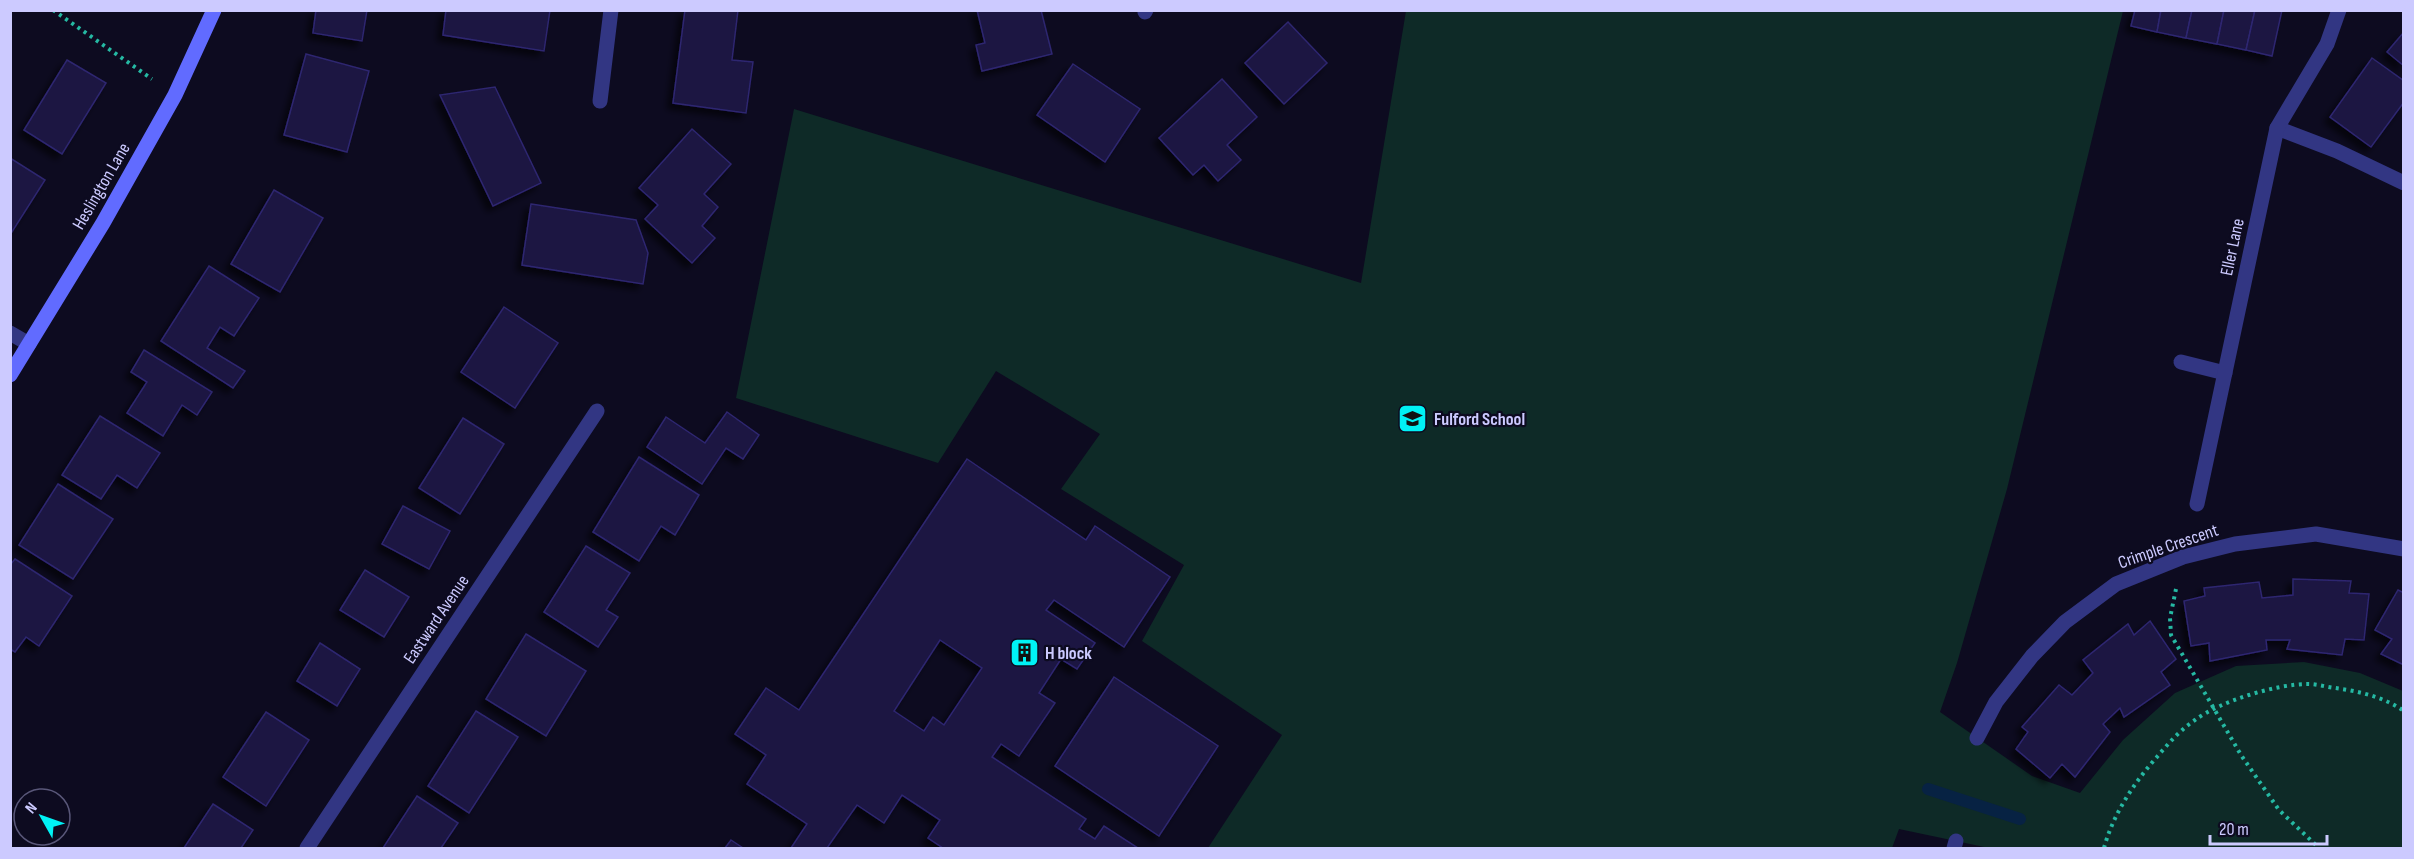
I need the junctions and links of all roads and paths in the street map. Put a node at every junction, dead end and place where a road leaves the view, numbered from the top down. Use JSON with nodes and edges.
{"nodes":[{"id":1,"x":52,"y":10,"type":"edge"},
{"id":2,"x":214,"y":10,"type":"edge"},
{"id":3,"x":611,"y":10,"type":"edge"},
{"id":4,"x":2339,"y":10,"type":"edge"},
{"id":5,"x":175,"y":95,"type":"junction"},
{"id":6,"x":600,"y":101,"type":"dead end"},
{"id":7,"x":2277,"y":128,"type":"junction"},
{"id":8,"x":2403,"y":183,"type":"edge"},
{"id":9,"x":10,"y":333,"type":"edge"},
{"id":10,"x":29,"y":344,"type":"junction"},
{"id":11,"x":2181,"y":362,"type":"dead end"},
{"id":12,"x":2225,"y":374,"type":"junction"},
{"id":13,"x":10,"y":375,"type":"edge"},
{"id":14,"x":597,"y":411,"type":"dead end"},
{"id":15,"x":2197,"y":504,"type":"dead end"},
{"id":16,"x":2403,"y":549,"type":"edge"},
{"id":17,"x":2183,"y":557,"type":"junction"},
{"id":18,"x":2214,"y":710,"type":"junction"},
{"id":19,"x":2403,"y":711,"type":"edge"},
{"id":20,"x":1977,"y":738,"type":"dead end"},
{"id":21,"x":307,"y":849,"type":"edge"},
{"id":22,"x":2104,"y":849,"type":"edge"},
{"id":23,"x":2319,"y":849,"type":"edge"}],
"edges":[{"from":1,"to":5,"type":"path"},
{"from":2,"to":5,"type":"street","name":"Heslington Lane"},
{"from":3,"to":6,"type":"street"},
{"from":4,"to":7,"type":"street","name":"Eller Lane"},
{"from":5,"to":10,"type":"street","name":"Heslington Lane"},
{"from":7,"to":8,"type":"street"},
{"from":7,"to":12,"type":"street","name":"Eller Lane"},
{"from":9,"to":10,"type":"street"},
{"from":10,"to":13,"type":"street","name":"Heslington Lane"},
{"from":11,"to":12,"type":"street"},
{"from":12,"to":15,"type":"street","name":"Eller Lane"},
{"from":14,"to":21,"type":"street","name":"Eastward Avenue"},
{"from":16,"to":17,"type":"street","name":"Crimple Crescent"},
{"from":17,"to":18,"type":"path"},
{"from":17,"to":20,"type":"street","name":"Crimple Crescent"},
{"from":18,"to":19,"type":"path"},
{"from":18,"to":22,"type":"path"},
{"from":18,"to":23,"type":"path"}]}
